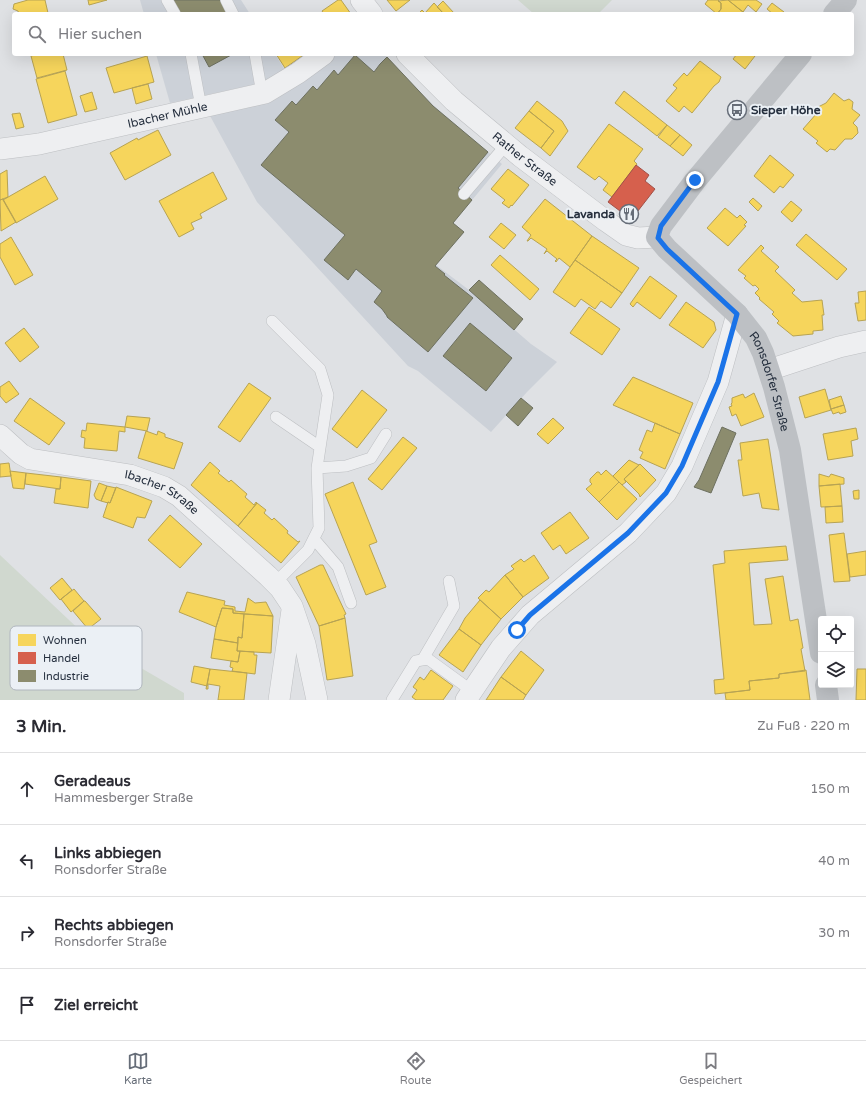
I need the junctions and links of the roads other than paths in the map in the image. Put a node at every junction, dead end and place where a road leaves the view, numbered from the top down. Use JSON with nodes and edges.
{"nodes":[{"id":1,"x":167,"y":0,"type":"edge"},
{"id":2,"x":226,"y":0,"type":"edge"},
{"id":3,"x":361,"y":0,"type":"edge"},
{"id":4,"x":846,"y":0,"type":"edge"},
{"id":5,"x":174,"y":12,"type":"edge"},
{"id":6,"x":233,"y":12,"type":"edge"},
{"id":7,"x":370,"y":12,"type":"edge"},
{"id":8,"x":836,"y":12,"type":"edge"},
{"id":9,"x":191,"y":56,"type":"edge"},
{"id":10,"x":255,"y":56,"type":"edge"},
{"id":11,"x":321,"y":56,"type":"edge"},
{"id":12,"x":410,"y":56,"type":"edge"},
{"id":13,"x":799,"y":56,"type":"edge"},
{"id":14,"x":262,"y":94,"type":"junction"},
{"id":15,"x":201,"y":107,"type":"junction"},
{"id":16,"x":506,"y":145,"type":"junction"},
{"id":17,"x":0,"y":150,"type":"edge"},
{"id":18,"x":464,"y":194,"type":"dead end"},
{"id":19,"x":658,"y":238,"type":"junction"},
{"id":20,"x":737,"y":314,"type":"junction"},
{"id":21,"x":272,"y":322,"type":"dead end"},
{"id":22,"x":866,"y":341,"type":"edge"},
{"id":23,"x":769,"y":370,"type":"junction"},
{"id":24,"x":276,"y":417,"type":"dead end"},
{"id":25,"x":386,"y":434,"type":"dead end"},
{"id":26,"x":0,"y":435,"type":"edge"},
{"id":27,"x":320,"y":447,"type":"junction"},
{"id":28,"x":317,"y":468,"type":"junction"},
{"id":29,"x":314,"y":539,"type":"junction"},
{"id":30,"x":449,"y":581,"type":"dead end"},
{"id":31,"x":275,"y":583,"type":"junction"},
{"id":32,"x":351,"y":603,"type":"dead end"},
{"id":33,"x":292,"y":606,"type":"junction"},
{"id":34,"x":821,"y":652,"type":"edge"},
{"id":35,"x":423,"y":660,"type":"junction"},
{"id":36,"x":826,"y":688,"type":"edge"},
{"id":37,"x":469,"y":696,"type":"edge"},
{"id":38,"x":279,"y":700,"type":"edge"},
{"id":39,"x":316,"y":700,"type":"edge"},
{"id":40,"x":392,"y":700,"type":"edge"},
{"id":41,"x":828,"y":700,"type":"edge"}],
"edges":[{"from":1,"to":5,"type":"lane"},
{"from":2,"to":6,"type":"lane"},
{"from":3,"to":7,"type":"street"},
{"from":4,"to":8,"type":"main road"},
{"from":9,"to":15,"type":"lane"},
{"from":10,"to":14,"type":"lane"},
{"from":11,"to":14,"type":"street","name":"Ibacher Mühle"},
{"from":12,"to":16,"type":"street","name":"Rather Straße"},
{"from":13,"to":19,"type":"main road"},
{"from":14,"to":15,"type":"street","name":"Ibacher Mühle"},
{"from":15,"to":17,"type":"street","name":"Ibacher Mühle"},
{"from":16,"to":18,"type":"lane"},
{"from":16,"to":19,"type":"street","name":"Rather Straße"},
{"from":19,"to":20,"type":"main road","name":"Ronsdorfer Straße"},
{"from":20,"to":23,"type":"main road","name":"Ronsdorfer Straße"},
{"from":20,"to":37,"type":"street"},
{"from":21,"to":27,"type":"lane"},
{"from":22,"to":23,"type":"street"},
{"from":23,"to":34,"type":"main road","name":"Ronsdorfer Straße"},
{"from":24,"to":27,"type":"lane"},
{"from":25,"to":28,"type":"lane"},
{"from":26,"to":31,"type":"street","name":"Ibacher Straße"},
{"from":27,"to":28,"type":"lane"},
{"from":28,"to":29,"type":"lane"},
{"from":29,"to":31,"type":"lane"},
{"from":29,"to":32,"type":"lane"},
{"from":30,"to":35,"type":"lane"},
{"from":31,"to":33,"type":"street","name":"Ibacher Straße"},
{"from":33,"to":38,"type":"street"},
{"from":33,"to":39,"type":"street","name":"Ibacher Straße"},
{"from":35,"to":37,"type":"lane"},
{"from":35,"to":40,"type":"lane"},
{"from":36,"to":41,"type":"main road"}]}
